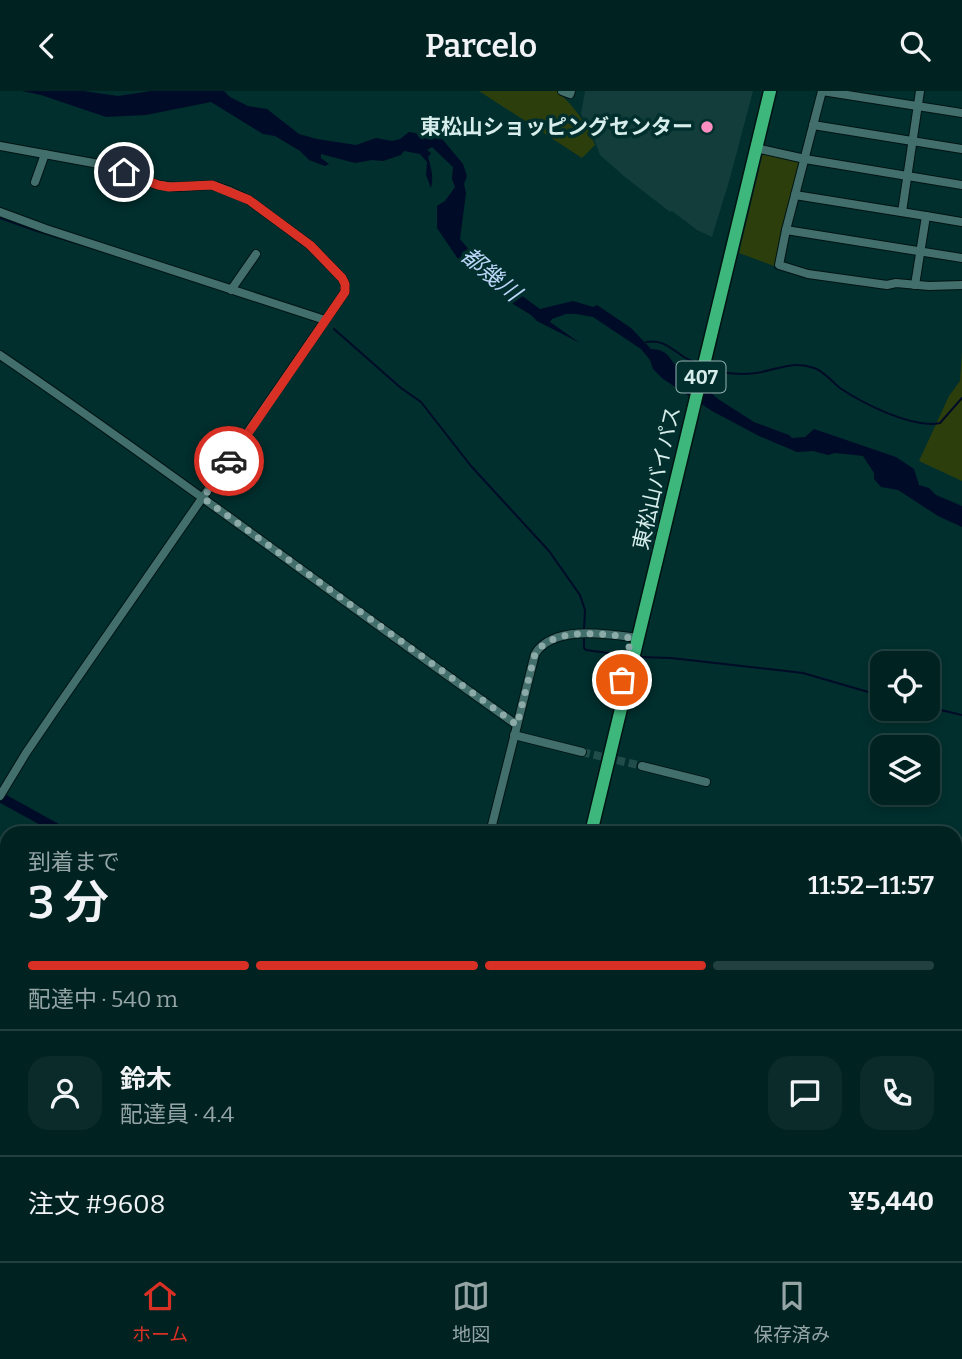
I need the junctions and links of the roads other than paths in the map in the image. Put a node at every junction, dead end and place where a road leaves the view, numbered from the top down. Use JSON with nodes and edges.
{"nodes":[{"id":1,"x":562,"y":91,"type":"edge"},
{"id":2,"x":570,"y":91,"type":"edge"},
{"id":3,"x":761,"y":91,"type":"edge"},
{"id":4,"x":770,"y":91,"type":"edge"},
{"id":5,"x":920,"y":91,"type":"edge"},
{"id":6,"x":918,"y":106,"type":"junction"},
{"id":7,"x":962,"y":113,"type":"edge"},
{"id":8,"x":813,"y":125,"type":"junction"},
{"id":9,"x":913,"y":141,"type":"junction"},
{"id":10,"x":0,"y":146,"type":"edge"},
{"id":11,"x":756,"y":148,"type":"junction"},
{"id":12,"x":962,"y":149,"type":"edge"},
{"id":13,"x":45,"y":154,"type":"junction"},
{"id":14,"x":804,"y":159,"type":"junction"},
{"id":15,"x":907,"y":176,"type":"junction"},
{"id":16,"x":35,"y":182,"type":"dead end"},
{"id":17,"x":962,"y":185,"type":"edge"},
{"id":18,"x":795,"y":195,"type":"junction"},
{"id":19,"x":0,"y":212,"type":"edge"},
{"id":20,"x":902,"y":212,"type":"junction"},
{"id":21,"x":926,"y":216,"type":"junction"},
{"id":22,"x":962,"y":222,"type":"edge"},
{"id":23,"x":786,"y":230,"type":"junction"},
{"id":24,"x":920,"y":251,"type":"junction"},
{"id":25,"x":256,"y":254,"type":"dead end"},
{"id":26,"x":962,"y":258,"type":"edge"},
{"id":27,"x":723,"y":270,"type":"junction"},
{"id":28,"x":915,"y":285,"type":"junction"},
{"id":29,"x":962,"y":285,"type":"edge"},
{"id":30,"x":231,"y":289,"type":"junction"},
{"id":31,"x":325,"y":320,"type":"junction"},
{"id":32,"x":0,"y":355,"type":"edge"},
{"id":33,"x":672,"y":481,"type":"junction"},
{"id":34,"x":203,"y":498,"type":"junction"},
{"id":35,"x":631,"y":638,"type":"junction"},
{"id":36,"x":517,"y":725,"type":"junction"},
{"id":37,"x":514,"y":735,"type":"junction"},
{"id":38,"x":582,"y":752,"type":"tunnel mouth"},
{"id":39,"x":642,"y":767,"type":"tunnel mouth"},
{"id":40,"x":706,"y":782,"type":"dead end"},
{"id":41,"x":1,"y":795,"type":"edge"},
{"id":42,"x":492,"y":826,"type":"edge"},
{"id":43,"x":585,"y":826,"type":"edge"},
{"id":44,"x":594,"y":826,"type":"edge"}],
"edges":[{"from":1,"to":2,"type":"street"},
{"from":3,"to":27,"type":"highway","name":"東松山バイパス","number":"407"},
{"from":4,"to":11,"type":"highway","name":"東松山バイパス","number":"407"},
{"from":5,"to":6,"type":"street"},
{"from":6,"to":7,"type":"street"},
{"from":6,"to":8,"type":"street"},
{"from":6,"to":9,"type":"street"},
{"from":8,"to":9,"type":"street"},
{"from":8,"to":14,"type":"street"},
{"from":9,"to":12,"type":"street"},
{"from":9,"to":15,"type":"street"},
{"from":10,"to":13,"type":"street"},
{"from":11,"to":14,"type":"street"},
{"from":11,"to":27,"type":"highway","name":"東松山バイパス","number":"407"},
{"from":13,"to":16,"type":"street"},
{"from":13,"to":31,"type":"street"},
{"from":14,"to":15,"type":"street"},
{"from":14,"to":18,"type":"street"},
{"from":15,"to":17,"type":"street"},
{"from":15,"to":20,"type":"street"},
{"from":18,"to":20,"type":"street"},
{"from":18,"to":23,"type":"street"},
{"from":19,"to":30,"type":"street"},
{"from":20,"to":21,"type":"street"},
{"from":21,"to":22,"type":"street"},
{"from":21,"to":24,"type":"street"},
{"from":23,"to":24,"type":"street"},
{"from":23,"to":28,"type":"street"},
{"from":24,"to":26,"type":"street"},
{"from":24,"to":28,"type":"street"},
{"from":25,"to":30,"type":"street"},
{"from":27,"to":33,"type":"highway","name":"東松山バイパス","number":"407"},
{"from":28,"to":29,"type":"street"},
{"from":30,"to":31,"type":"street"},
{"from":31,"to":34,"type":"street"},
{"from":32,"to":34,"type":"street"},
{"from":33,"to":35,"type":"highway","name":"東松山バイパス","number":"407"},
{"from":33,"to":44,"type":"highway","name":"東松山バイパス","number":"407"},
{"from":34,"to":36,"type":"street"},
{"from":34,"to":41,"type":"street"},
{"from":35,"to":36,"type":"street"},
{"from":35,"to":43,"type":"highway","name":"東松山バイパス","number":"407"},
{"from":36,"to":37,"type":"street"},
{"from":37,"to":38,"type":"street"},
{"from":37,"to":42,"type":"street"},
{"from":39,"to":40,"type":"street"}]}
